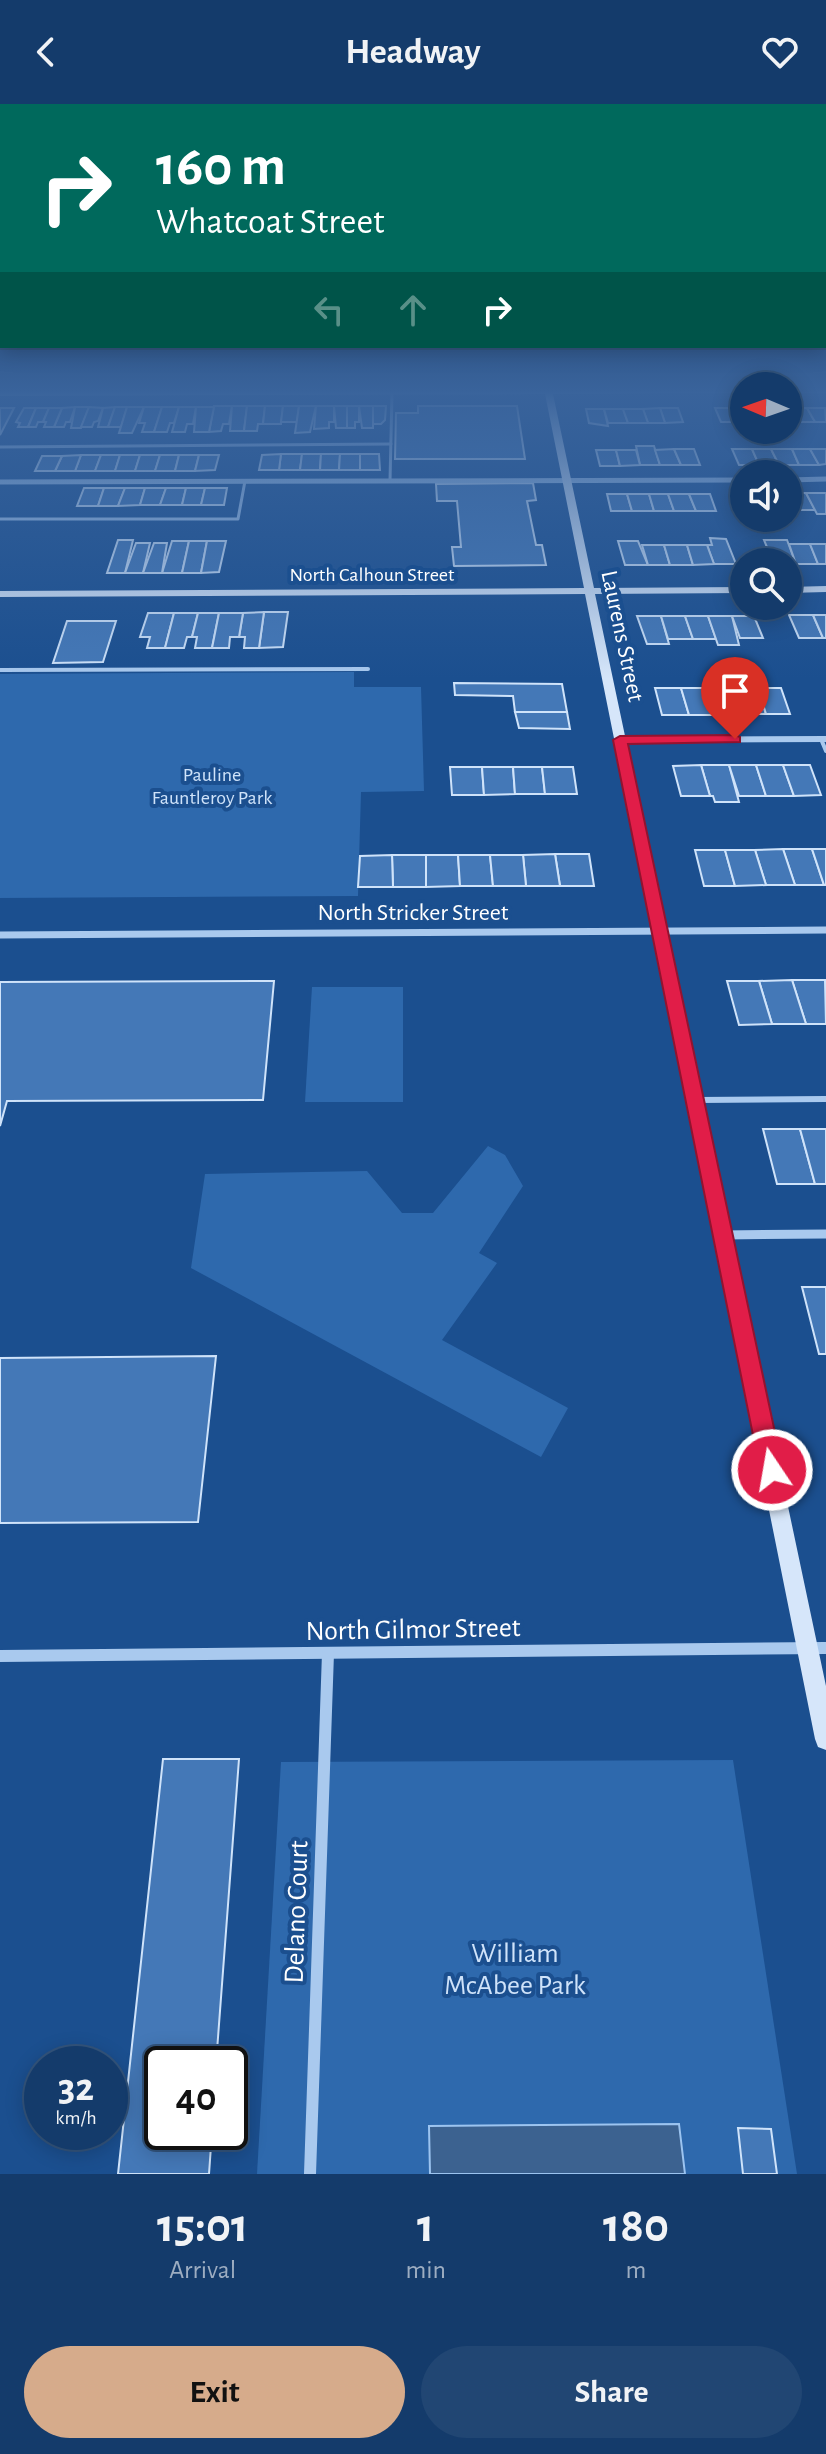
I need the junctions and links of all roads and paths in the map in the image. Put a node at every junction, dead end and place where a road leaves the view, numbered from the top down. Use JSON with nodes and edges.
{"nodes":[{"id":1,"x":244,"y":487,"type":"edge"},
{"id":2,"x":566,"y":487,"type":"edge"},
{"id":3,"x":0,"y":519,"type":"edge"},
{"id":4,"x":826,"y":589,"type":"edge"},
{"id":5,"x":589,"y":590,"type":"junction"},
{"id":6,"x":730,"y":590,"type":"edge"},
{"id":7,"x":802,"y":590,"type":"edge"},
{"id":8,"x":0,"y":594,"type":"edge"},
{"id":9,"x":368,"y":669,"type":"dead end"},
{"id":10,"x":0,"y":670,"type":"edge"},
{"id":11,"x":823,"y":739,"type":"edge"},
{"id":12,"x":620,"y":740,"type":"junction"},
{"id":13,"x":826,"y":751,"type":"edge"},
{"id":14,"x":826,"y":930,"type":"edge"},
{"id":15,"x":659,"y":931,"type":"junction"},
{"id":16,"x":0,"y":935,"type":"edge"},
{"id":17,"x":826,"y":1099,"type":"edge"},
{"id":18,"x":695,"y":1100,"type":"junction"},
{"id":19,"x":826,"y":1234,"type":"edge"},
{"id":20,"x":723,"y":1235,"type":"junction"},
{"id":21,"x":808,"y":1648,"type":"junction"},
{"id":22,"x":826,"y":1648,"type":"edge"},
{"id":23,"x":328,"y":1653,"type":"junction"},
{"id":24,"x":0,"y":1656,"type":"edge"},
{"id":25,"x":826,"y":1739,"type":"edge"},
{"id":26,"x":310,"y":2174,"type":"edge"}],
"edges":[{"from":1,"to":3,"type":"lane"},
{"from":2,"to":5,"type":"street","name":"Laurens Street"},
{"from":4,"to":7,"type":"street"},
{"from":5,"to":6,"type":"street","name":"North Calhoun Street"},
{"from":5,"to":8,"type":"street","name":"North Calhoun Street"},
{"from":5,"to":12,"type":"street","name":"Laurens Street"},
{"from":9,"to":10,"type":"lane"},
{"from":11,"to":12,"type":"street"},
{"from":11,"to":13,"type":"lane"},
{"from":12,"to":15,"type":"street","name":"Laurens Street"},
{"from":14,"to":15,"type":"street","name":"North Stricker Street"},
{"from":15,"to":16,"type":"street","name":"North Stricker Street"},
{"from":15,"to":18,"type":"street","name":"Laurens Street"},
{"from":17,"to":18,"type":"lane"},
{"from":18,"to":20,"type":"street","name":"Laurens Street"},
{"from":19,"to":20,"type":"street"},
{"from":20,"to":21,"type":"street","name":"Laurens Street"},
{"from":21,"to":22,"type":"street","name":"North Gilmor Street"},
{"from":21,"to":23,"type":"street","name":"North Gilmor Street"},
{"from":21,"to":25,"type":"street","name":"Laurens Street"},
{"from":23,"to":24,"type":"street","name":"North Gilmor Street"},
{"from":23,"to":26,"type":"street","name":"Delano Court"}]}
